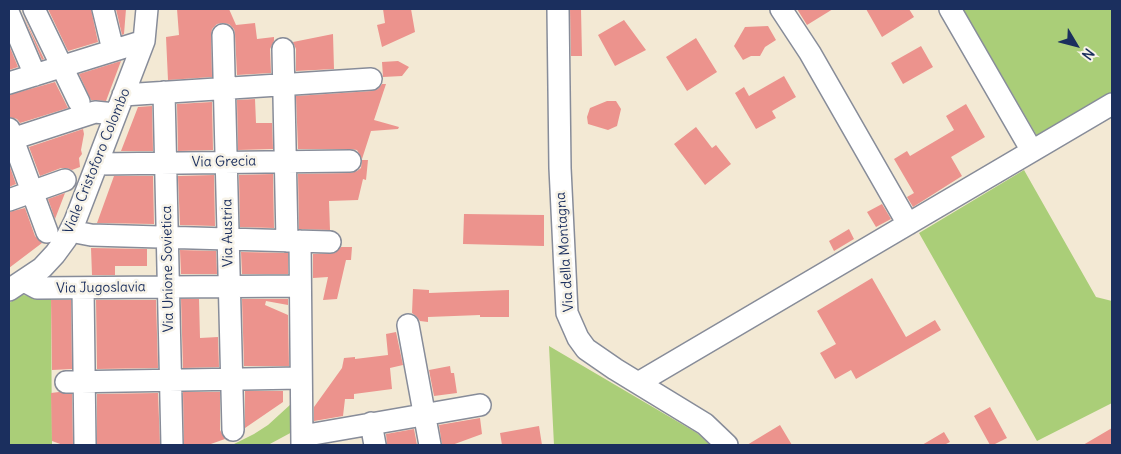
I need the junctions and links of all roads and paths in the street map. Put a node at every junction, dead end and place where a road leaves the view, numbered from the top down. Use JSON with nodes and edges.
{"nodes":[{"id":1,"x":26,"y":9,"type":"edge"},
{"id":2,"x":34,"y":9,"type":"edge"},
{"id":3,"x":103,"y":9,"type":"edge"},
{"id":4,"x":147,"y":9,"type":"edge"},
{"id":5,"x":558,"y":9,"type":"edge"},
{"id":6,"x":781,"y":9,"type":"edge"},
{"id":7,"x":950,"y":9,"type":"edge"},
{"id":8,"x":9,"y":13,"type":"edge"},
{"id":9,"x":223,"y":35,"type":"dead end"},
{"id":10,"x":144,"y":42,"type":"junction"},
{"id":11,"x":283,"y":48,"type":"dead end"},
{"id":12,"x":113,"y":50,"type":"junction"},
{"id":13,"x":62,"y":66,"type":"junction"},
{"id":14,"x":35,"y":75,"type":"junction"},
{"id":15,"x":371,"y":79,"type":"dead end"},
{"id":16,"x":9,"y":83,"type":"edge"},
{"id":17,"x":284,"y":84,"type":"junction"},
{"id":18,"x":225,"y":88,"type":"junction"},
{"id":19,"x":164,"y":92,"type":"junction"},
{"id":20,"x":80,"y":102,"type":"dead end"},
{"id":21,"x":120,"y":104,"type":"junction"},
{"id":22,"x":1112,"y":104,"type":"edge"},
{"id":23,"x":10,"y":136,"type":"edge"},
{"id":24,"x":1032,"y":151,"type":"junction"},
{"id":25,"x":350,"y":161,"type":"dead end"},
{"id":26,"x":227,"y":162,"type":"junction"},
{"id":27,"x":285,"y":162,"type":"junction"},
{"id":28,"x":166,"y":163,"type":"junction"},
{"id":29,"x":97,"y":164,"type":"junction"},
{"id":30,"x":65,"y":180,"type":"dead end"},
{"id":31,"x":32,"y":192,"type":"junction"},
{"id":32,"x":9,"y":200,"type":"edge"},
{"id":33,"x":908,"y":224,"type":"junction"},
{"id":34,"x":70,"y":231,"type":"junction"},
{"id":35,"x":47,"y":232,"type":"dead end"},
{"id":36,"x":167,"y":238,"type":"junction"},
{"id":37,"x":229,"y":239,"type":"junction"},
{"id":38,"x":293,"y":241,"type":"junction"},
{"id":39,"x":330,"y":242,"type":"dead end"},
{"id":40,"x":16,"y":286,"type":"edge"},
{"id":41,"x":230,"y":286,"type":"junction"},
{"id":42,"x":300,"y":286,"type":"junction"},
{"id":43,"x":168,"y":287,"type":"junction"},
{"id":44,"x":83,"y":288,"type":"junction"},
{"id":45,"x":408,"y":325,"type":"dead end"},
{"id":46,"x":301,"y":378,"type":"junction"},
{"id":47,"x":232,"y":379,"type":"junction"},
{"id":48,"x":170,"y":380,"type":"junction"},
{"id":49,"x":75,"y":382,"type":"junction"},
{"id":50,"x":638,"y":383,"type":"junction"},
{"id":51,"x":480,"y":405,"type":"dead end"},
{"id":52,"x":424,"y":415,"type":"junction"},
{"id":53,"x":371,"y":424,"type":"junction"},
{"id":54,"x":233,"y":430,"type":"dead end"},
{"id":55,"x":302,"y":441,"type":"edge"},
{"id":56,"x":85,"y":445,"type":"edge"},
{"id":57,"x":172,"y":445,"type":"edge"},
{"id":58,"x":375,"y":445,"type":"edge"},
{"id":59,"x":430,"y":445,"type":"edge"},
{"id":60,"x":727,"y":445,"type":"edge"}],
"edges":[{"from":1,"to":8,"type":"street"},
{"from":2,"to":13,"type":"street"},
{"from":3,"to":12,"type":"street"},
{"from":4,"to":10,"type":"street","name":"Viale Cristoforo Colombo"},
{"from":5,"to":50,"type":"street","name":"Via della Montagna"},
{"from":6,"to":33,"type":"street"},
{"from":7,"to":24,"type":"street"},
{"from":8,"to":14,"type":"street"},
{"from":9,"to":18,"type":"street","name":"Via Austria"},
{"from":10,"to":12,"type":"street"},
{"from":10,"to":21,"type":"street","name":"Viale Cristoforo Colombo"},
{"from":11,"to":17,"type":"street"},
{"from":12,"to":13,"type":"street"},
{"from":13,"to":14,"type":"street"},
{"from":13,"to":20,"type":"street"},
{"from":14,"to":16,"type":"street"},
{"from":15,"to":17,"type":"street"},
{"from":17,"to":18,"type":"street"},
{"from":17,"to":27,"type":"street"},
{"from":18,"to":19,"type":"street"},
{"from":18,"to":26,"type":"street","name":"Via Austria"},
{"from":19,"to":21,"type":"street"},
{"from":19,"to":28,"type":"street","name":"Via Unione Sovietica"},
{"from":21,"to":23,"type":"street"},
{"from":21,"to":29,"type":"street","name":"Viale Cristoforo Colombo"},
{"from":22,"to":24,"type":"street"},
{"from":23,"to":31,"type":"street"},
{"from":24,"to":33,"type":"street"},
{"from":25,"to":27,"type":"street","name":"Via Grecia"},
{"from":26,"to":27,"type":"street","name":"Via Grecia"},
{"from":26,"to":28,"type":"street","name":"Via Grecia"},
{"from":26,"to":37,"type":"street","name":"Via Austria"},
{"from":27,"to":38,"type":"street"},
{"from":28,"to":29,"type":"street","name":"Via Grecia"},
{"from":28,"to":36,"type":"street","name":"Via Unione Sovietica"},
{"from":29,"to":34,"type":"street","name":"Viale Cristoforo Colombo"},
{"from":30,"to":31,"type":"street"},
{"from":31,"to":32,"type":"street"},
{"from":31,"to":35,"type":"street"},
{"from":33,"to":50,"type":"street"},
{"from":34,"to":36,"type":"street"},
{"from":34,"to":40,"type":"street","name":"Viale Cristoforo Colombo"},
{"from":36,"to":37,"type":"street"},
{"from":36,"to":43,"type":"street","name":"Via Unione Sovietica"},
{"from":37,"to":38,"type":"street"},
{"from":37,"to":41,"type":"street","name":"Via Austria"},
{"from":38,"to":39,"type":"street"},
{"from":38,"to":42,"type":"street"},
{"from":40,"to":44,"type":"street","name":"Via Jugoslavia"},
{"from":41,"to":42,"type":"street","name":"Via Jugoslavia"},
{"from":41,"to":43,"type":"street","name":"Via Jugoslavia"},
{"from":41,"to":47,"type":"street","name":"Via Austria"},
{"from":42,"to":46,"type":"street"},
{"from":43,"to":44,"type":"street","name":"Via Jugoslavia"},
{"from":43,"to":48,"type":"street","name":"Via Unione Sovietica"},
{"from":44,"to":49,"type":"street"},
{"from":45,"to":52,"type":"street"},
{"from":46,"to":47,"type":"street"},
{"from":46,"to":55,"type":"street"},
{"from":47,"to":48,"type":"street"},
{"from":47,"to":54,"type":"street","name":"Via Austria"},
{"from":48,"to":49,"type":"street"},
{"from":48,"to":57,"type":"street","name":"Via Unione Sovietica"},
{"from":49,"to":56,"type":"street"},
{"from":50,"to":60,"type":"street","name":"Via della Montagna"},
{"from":51,"to":52,"type":"street"},
{"from":52,"to":53,"type":"street"},
{"from":52,"to":59,"type":"street"},
{"from":53,"to":55,"type":"street"},
{"from":53,"to":58,"type":"street"}]}
